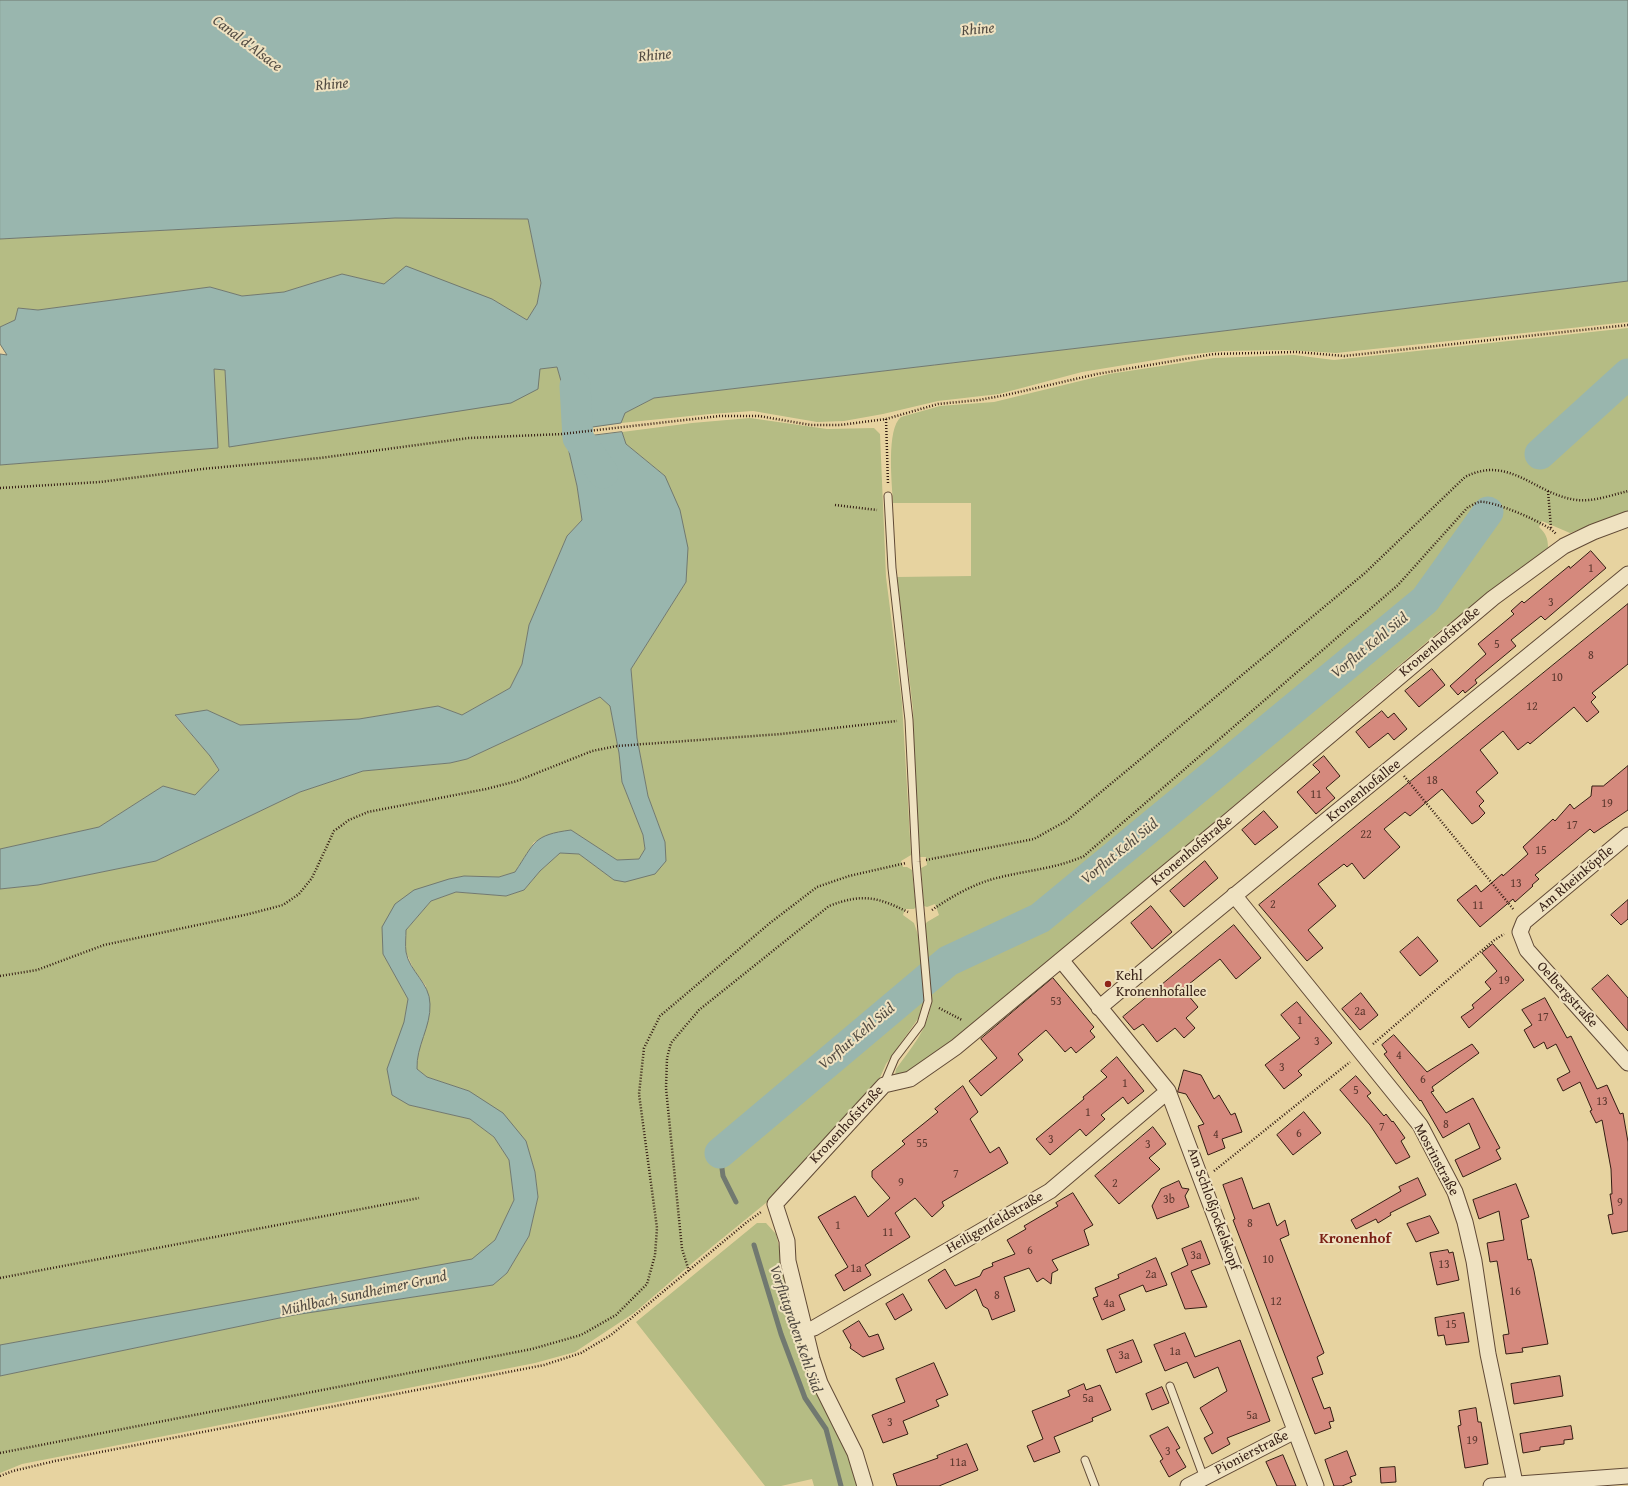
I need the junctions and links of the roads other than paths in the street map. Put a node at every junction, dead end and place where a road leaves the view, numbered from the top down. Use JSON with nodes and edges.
{"nodes":[{"id":1,"x":888,"y":496,"type":"road end"},
{"id":2,"x":1628,"y":519,"type":"edge"},
{"id":3,"x":1628,"y":574,"type":"edge"},
{"id":4,"x":1628,"y":835,"type":"edge"},
{"id":5,"x":1234,"y":895,"type":"junction"},
{"id":6,"x":1524,"y":922,"type":"joint"},
{"id":7,"x":1061,"y":960,"type":"junction"},
{"id":8,"x":1099,"y":1008,"type":"junction"},
{"id":9,"x":1628,"y":1063,"type":"edge"},
{"id":10,"x":884,"y":1085,"type":"junction"},
{"id":11,"x":1168,"y":1091,"type":"junction"},
{"id":12,"x":805,"y":1331,"type":"junction"},
{"id":13,"x":1170,"y":1386,"type":"dead end"},
{"id":14,"x":1295,"y":1431,"type":"junction"},
{"id":15,"x":1085,"y":1460,"type":"dead end"},
{"id":16,"x":1628,"y":1476,"type":"edge"},
{"id":17,"x":1204,"y":1478,"type":"junction"},
{"id":18,"x":1515,"y":1483,"type":"junction"},
{"id":19,"x":865,"y":1486,"type":"edge"},
{"id":20,"x":1095,"y":1486,"type":"edge"},
{"id":21,"x":1188,"y":1486,"type":"edge"},
{"id":22,"x":1316,"y":1486,"type":"edge"},
{"id":23,"x":1491,"y":1486,"type":"edge"}],
"edges":[{"from":1,"to":10,"type":"lane"},
{"from":2,"to":7,"type":"street","name":"Kronenhofstraße"},
{"from":3,"to":5,"type":"street","name":"Kronenhofallee"},
{"from":4,"to":6,"type":"street","name":"Am Rheinköpfle"},
{"from":5,"to":8,"type":"street","name":"Kronenhofallee"},
{"from":5,"to":18,"type":"street","name":"Mosrinstraße"},
{"from":6,"to":9,"type":"street","name":"Oelbergstraße"},
{"from":7,"to":8,"type":"street","name":"Am Schloßjockelskopf"},
{"from":7,"to":10,"type":"street","name":"Kronenhofstraße"},
{"from":8,"to":11,"type":"street","name":"Am Schloßjockelskopf"},
{"from":10,"to":12,"type":"street","name":"Kronenhofstraße"},
{"from":11,"to":12,"type":"street","name":"Heiligenfeldstraße"},
{"from":11,"to":14,"type":"street","name":"Am Schloßjockelskopf"},
{"from":12,"to":19,"type":"street"},
{"from":13,"to":17,"type":"lane"},
{"from":14,"to":17,"type":"street","name":"Pionierstraße"},
{"from":14,"to":22,"type":"street","name":"Am Schloßjockelskopf"},
{"from":15,"to":20,"type":"lane"},
{"from":16,"to":18,"type":"street"},
{"from":17,"to":21,"type":"street","name":"Pionierstraße"},
{"from":18,"to":23,"type":"street"}]}
